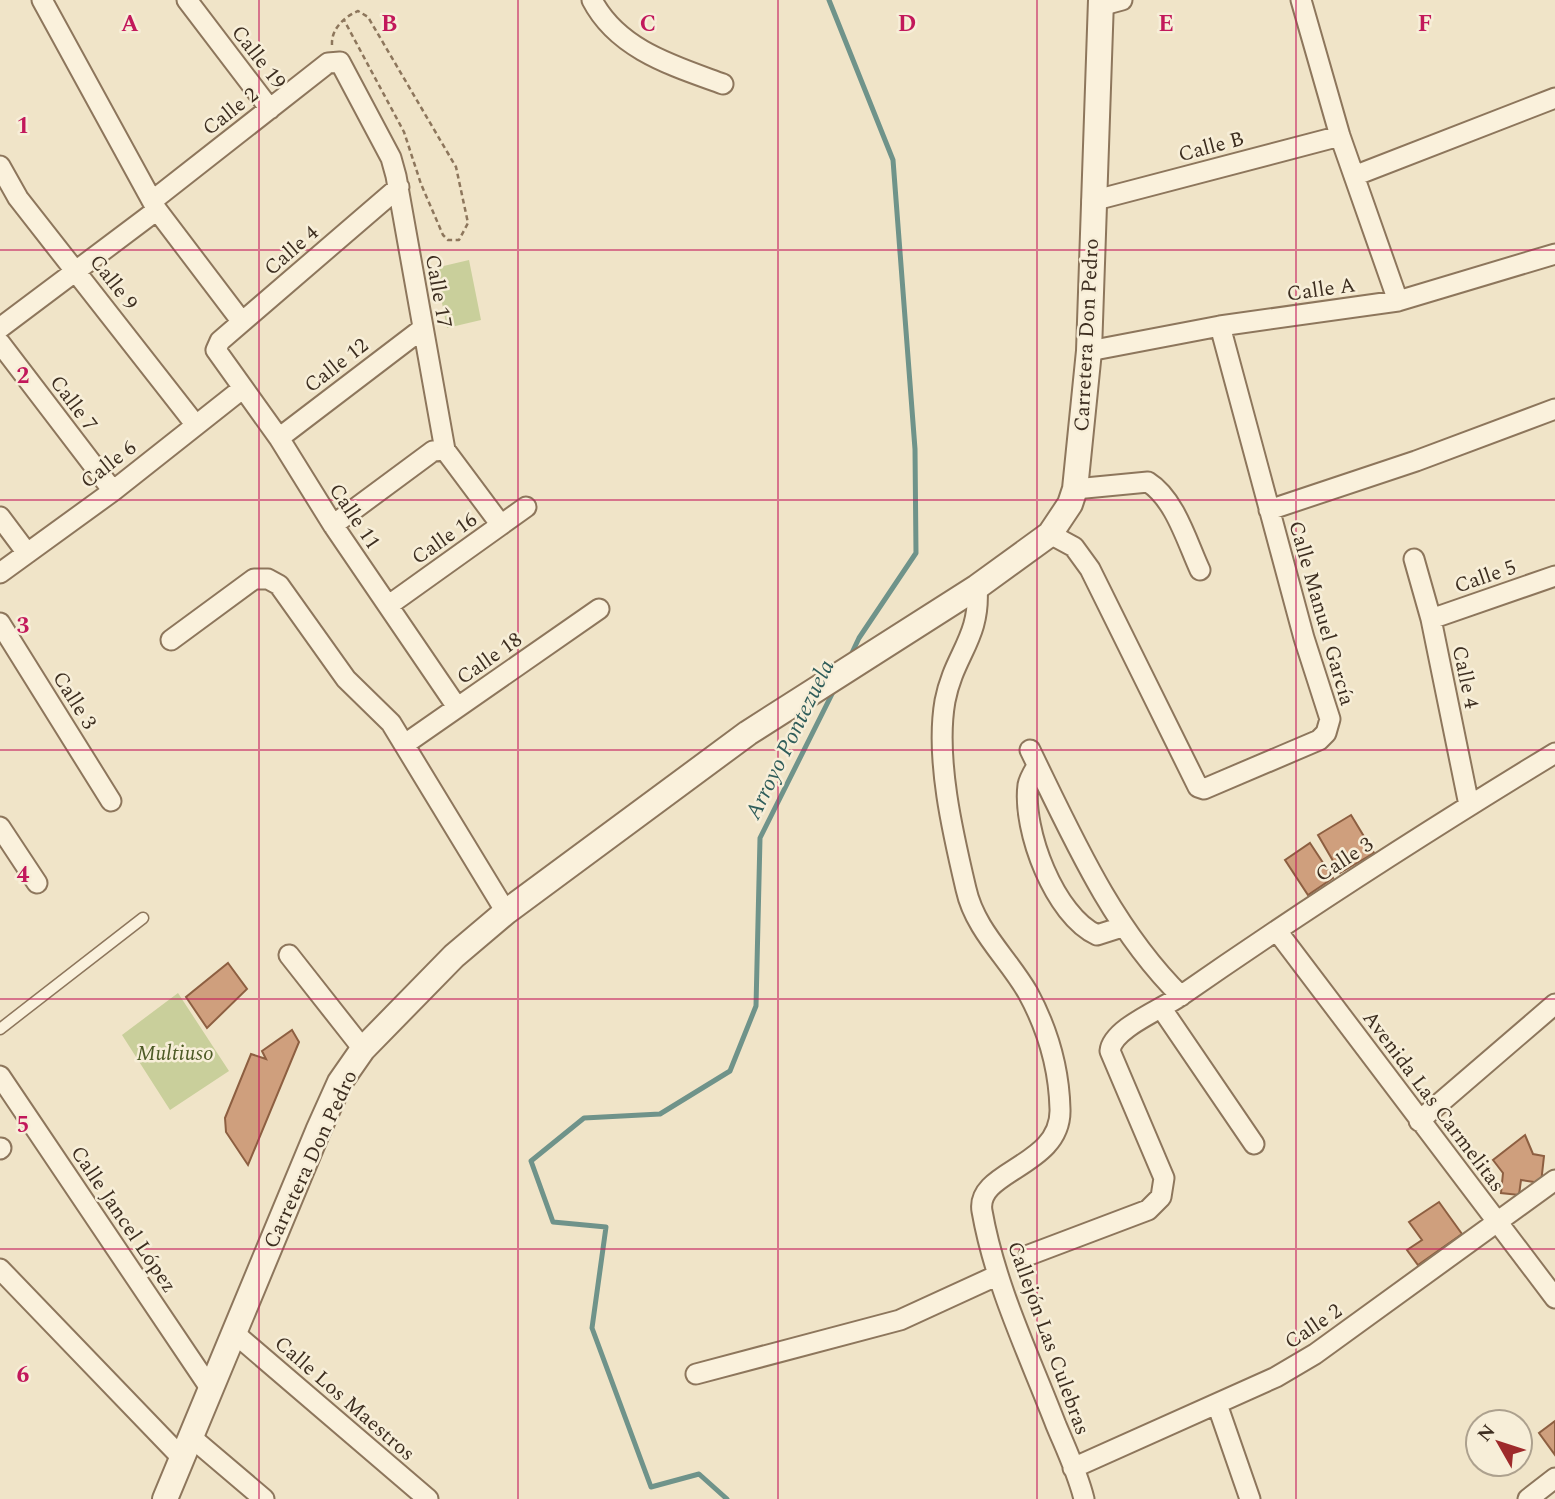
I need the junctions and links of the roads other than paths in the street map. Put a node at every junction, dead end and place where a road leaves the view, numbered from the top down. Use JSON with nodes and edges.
{"nodes":[{"id":1,"x":42,"y":0,"type":"edge"},
{"id":2,"x":187,"y":0,"type":"edge"},
{"id":3,"x":592,"y":0,"type":"edge"},
{"id":4,"x":1301,"y":0,"type":"edge"},
{"id":5,"x":1108,"y":2,"type":"edge"},
{"id":6,"x":337,"y":61,"type":"joint"},
{"id":7,"x":723,"y":84,"type":"dead end"},
{"id":8,"x":1555,"y":98,"type":"edge"},
{"id":9,"x":270,"y":109,"type":"junction"},
{"id":10,"x":1340,"y":136,"type":"junction"},
{"id":11,"x":0,"y":166,"type":"edge"},
{"id":12,"x":1354,"y":176,"type":"junction"},
{"id":13,"x":398,"y":187,"type":"junction"},
{"id":14,"x":1092,"y":201,"type":"junction"},
{"id":15,"x":154,"y":205,"type":"junction"},
{"id":16,"x":1555,"y":254,"type":"edge"},
{"id":17,"x":78,"y":272,"type":"junction"},
{"id":18,"x":1398,"y":301,"type":"junction"},
{"id":19,"x":242,"y":322,"type":"junction"},
{"id":20,"x":1220,"y":326,"type":"junction"},
{"id":21,"x":0,"y":328,"type":"edge"},
{"id":22,"x":422,"y":328,"type":"junction"},
{"id":23,"x":0,"y":343,"type":"edge"},
{"id":24,"x":216,"y":350,"type":"joint"},
{"id":25,"x":1089,"y":351,"type":"junction"},
{"id":26,"x":242,"y":388,"type":"junction"},
{"id":27,"x":1555,"y":409,"type":"edge"},
{"id":28,"x":195,"y":424,"type":"junction"},
{"id":29,"x":279,"y":438,"type":"junction"},
{"id":30,"x":445,"y":450,"type":"junction"},
{"id":31,"x":1075,"y":489,"type":"junction"},
{"id":32,"x":113,"y":491,"type":"junction"},
{"id":33,"x":526,"y":507,"type":"dead end"},
{"id":34,"x":1269,"y":510,"type":"junction"},
{"id":35,"x":0,"y":517,"type":"edge"},
{"id":36,"x":333,"y":524,"type":"junction"},
{"id":37,"x":501,"y":525,"type":"junction"},
{"id":38,"x":1050,"y":534,"type":"junction"},
{"id":39,"x":27,"y":553,"type":"junction"},
{"id":40,"x":1414,"y":559,"type":"dead end"},
{"id":41,"x":1200,"y":570,"type":"dead end"},
{"id":42,"x":0,"y":573,"type":"edge"},
{"id":43,"x":1555,"y":576,"type":"edge"},
{"id":44,"x":977,"y":587,"type":"junction"},
{"id":45,"x":389,"y":605,"type":"junction"},
{"id":46,"x":599,"y":609,"type":"dead end"},
{"id":47,"x":1431,"y":619,"type":"junction"},
{"id":48,"x":0,"y":623,"type":"edge"},
{"id":49,"x":171,"y":640,"type":"dead end"},
{"id":50,"x":457,"y":707,"type":"junction"},
{"id":51,"x":405,"y":744,"type":"junction"},
{"id":52,"x":1555,"y":753,"type":"edge"},
{"id":53,"x":110,"y":801,"type":"dead end"},
{"id":54,"x":1469,"y":805,"type":"junction"},
{"id":55,"x":0,"y":827,"type":"edge"},
{"id":56,"x":37,"y":883,"type":"dead end"},
{"id":57,"x":506,"y":912,"type":"junction"},
{"id":58,"x":143,"y":918,"type":"dead end"},
{"id":59,"x":1122,"y":927,"type":"junction"},
{"id":60,"x":1277,"y":931,"type":"junction"},
{"id":61,"x":289,"y":955,"type":"dead end"},
{"id":62,"x":1181,"y":996,"type":"junction"},
{"id":63,"x":1555,"y":1004,"type":"edge"},
{"id":64,"x":1163,"y":1009,"type":"junction"},
{"id":65,"x":0,"y":1029,"type":"edge"},
{"id":66,"x":363,"y":1049,"type":"junction"},
{"id":67,"x":0,"y":1076,"type":"edge"},
{"id":68,"x":1419,"y":1121,"type":"junction"},
{"id":69,"x":1254,"y":1144,"type":"dead end"},
{"id":70,"x":1555,"y":1180,"type":"edge"},
{"id":71,"x":1497,"y":1222,"type":"junction"},
{"id":72,"x":1029,"y":1255,"type":"dead end"},
{"id":73,"x":0,"y":1269,"type":"edge"},
{"id":74,"x":998,"y":1275,"type":"junction"},
{"id":75,"x":1555,"y":1298,"type":"edge"},
{"id":76,"x":233,"y":1332,"type":"junction"},
{"id":77,"x":696,"y":1374,"type":"dead end"},
{"id":78,"x":210,"y":1388,"type":"junction"},
{"id":79,"x":1217,"y":1404,"type":"junction"},
{"id":80,"x":186,"y":1447,"type":"junction"},
{"id":81,"x":1073,"y":1468,"type":"junction"},
{"id":82,"x":1555,"y":1478,"type":"edge"},
{"id":83,"x":165,"y":1499,"type":"edge"},
{"id":84,"x":264,"y":1499,"type":"edge"},
{"id":85,"x":428,"y":1499,"type":"edge"},
{"id":86,"x":1084,"y":1499,"type":"edge"},
{"id":87,"x":1250,"y":1499,"type":"edge"},
{"id":88,"x":1528,"y":1499,"type":"edge"}],
"edges":[{"from":1,"to":15,"type":"street"},
{"from":2,"to":9,"type":"street","name":"Calle 19"},
{"from":3,"to":7,"type":"street"},
{"from":4,"to":10,"type":"street"},
{"from":5,"to":14,"type":"street","name":"Carretera Don Pedro"},
{"from":6,"to":9,"type":"street","name":"Calle 2"},
{"from":6,"to":13,"type":"street","name":"Calle 17"},
{"from":8,"to":12,"type":"street"},
{"from":9,"to":15,"type":"street","name":"Calle 2"},
{"from":10,"to":12,"type":"street"},
{"from":10,"to":14,"type":"street","name":"Calle B"},
{"from":11,"to":17,"type":"street","name":"Calle 9"},
{"from":12,"to":18,"type":"street"},
{"from":13,"to":19,"type":"street","name":"Calle 4"},
{"from":13,"to":22,"type":"street","name":"Calle 17"},
{"from":14,"to":25,"type":"street","name":"Carretera Don Pedro"},
{"from":15,"to":17,"type":"street","name":"Calle 2"},
{"from":15,"to":19,"type":"street"},
{"from":16,"to":18,"type":"street","name":"Calle A"},
{"from":17,"to":21,"type":"street","name":"Calle 2"},
{"from":17,"to":28,"type":"street","name":"Calle 9"},
{"from":18,"to":20,"type":"street","name":"Calle A"},
{"from":19,"to":24,"type":"street","name":"Calle 4"},
{"from":20,"to":25,"type":"street","name":"Calle A"},
{"from":20,"to":34,"type":"street","name":"Calle Manuel García"},
{"from":22,"to":29,"type":"street","name":"Calle 12"},
{"from":22,"to":30,"type":"street","name":"Calle 17"},
{"from":23,"to":32,"type":"street","name":"Calle 7"},
{"from":24,"to":26,"type":"street","name":"Calle 11"},
{"from":25,"to":31,"type":"street","name":"Carretera Don Pedro"},
{"from":26,"to":28,"type":"street","name":"Calle 6"},
{"from":26,"to":29,"type":"street","name":"Calle 11"},
{"from":27,"to":34,"type":"street"},
{"from":28,"to":32,"type":"street","name":"Calle 6"},
{"from":29,"to":36,"type":"street","name":"Calle 11"},
{"from":30,"to":36,"type":"street"},
{"from":30,"to":37,"type":"street","name":"Calle 17"},
{"from":31,"to":38,"type":"street","name":"Carretera Don Pedro"},
{"from":31,"to":41,"type":"street"},
{"from":32,"to":39,"type":"street","name":"Calle 6"},
{"from":33,"to":37,"type":"street","name":"Calle 16"},
{"from":34,"to":38,"type":"street","name":"Calle Manuel García"},
{"from":35,"to":39,"type":"street"},
{"from":36,"to":45,"type":"street","name":"Calle 11"},
{"from":37,"to":45,"type":"street","name":"Calle 16"},
{"from":38,"to":44,"type":"street","name":"Carretera Don Pedro"},
{"from":39,"to":42,"type":"street","name":"Calle 6"},
{"from":40,"to":47,"type":"street","name":"Calle 4"},
{"from":43,"to":47,"type":"street","name":"Calle 5"},
{"from":44,"to":57,"type":"street","name":"Carretera Don Pedro"},
{"from":44,"to":74,"type":"street","name":"Callejón Las Culebras"},
{"from":45,"to":50,"type":"street","name":"Calle 11"},
{"from":46,"to":50,"type":"street","name":"Calle 18"},
{"from":47,"to":54,"type":"street","name":"Calle 4"},
{"from":48,"to":53,"type":"street","name":"Calle 3"},
{"from":49,"to":51,"type":"street"},
{"from":50,"to":51,"type":"street","name":"Calle 18"},
{"from":51,"to":57,"type":"street"},
{"from":52,"to":54,"type":"street","name":"Calle 3"},
{"from":54,"to":60,"type":"street","name":"Calle 3"},
{"from":55,"to":56,"type":"street"},
{"from":57,"to":66,"type":"street","name":"Carretera Don Pedro"},
{"from":58,"to":65,"type":"lane"},
{"from":59,"to":59,"type":"street"},
{"from":59,"to":62,"type":"street"},
{"from":60,"to":62,"type":"street","name":"Calle 3"},
{"from":60,"to":68,"type":"street","name":"Avenida Las Carmelitas"},
{"from":61,"to":66,"type":"street"},
{"from":62,"to":64,"type":"street","name":"Calle 3"},
{"from":63,"to":68,"type":"street"},
{"from":64,"to":69,"type":"street"},
{"from":64,"to":72,"type":"street","name":"Calle 3"},
{"from":66,"to":76,"type":"street","name":"Carretera Don Pedro"},
{"from":67,"to":78,"type":"street","name":"Calle Jancel López"},
{"from":68,"to":71,"type":"street","name":"Avenida Las Carmelitas"},
{"from":70,"to":71,"type":"street","name":"Calle 2"},
{"from":71,"to":75,"type":"street","name":"Avenida Las Carmelitas"},
{"from":71,"to":79,"type":"street","name":"Calle 2"},
{"from":73,"to":80,"type":"street"},
{"from":74,"to":77,"type":"street"},
{"from":74,"to":81,"type":"street","name":"Callejón Las Culebras"},
{"from":76,"to":78,"type":"street","name":"Carretera Don Pedro"},
{"from":76,"to":85,"type":"street","name":"Calle Los Maestros"},
{"from":78,"to":80,"type":"street","name":"Carretera Don Pedro"},
{"from":79,"to":81,"type":"street","name":"Calle 2"},
{"from":79,"to":87,"type":"street"},
{"from":80,"to":83,"type":"street","name":"Carretera Don Pedro"},
{"from":80,"to":84,"type":"street"},
{"from":81,"to":86,"type":"street","name":"Callejón Las Culebras"},
{"from":82,"to":88,"type":"street"}]}
